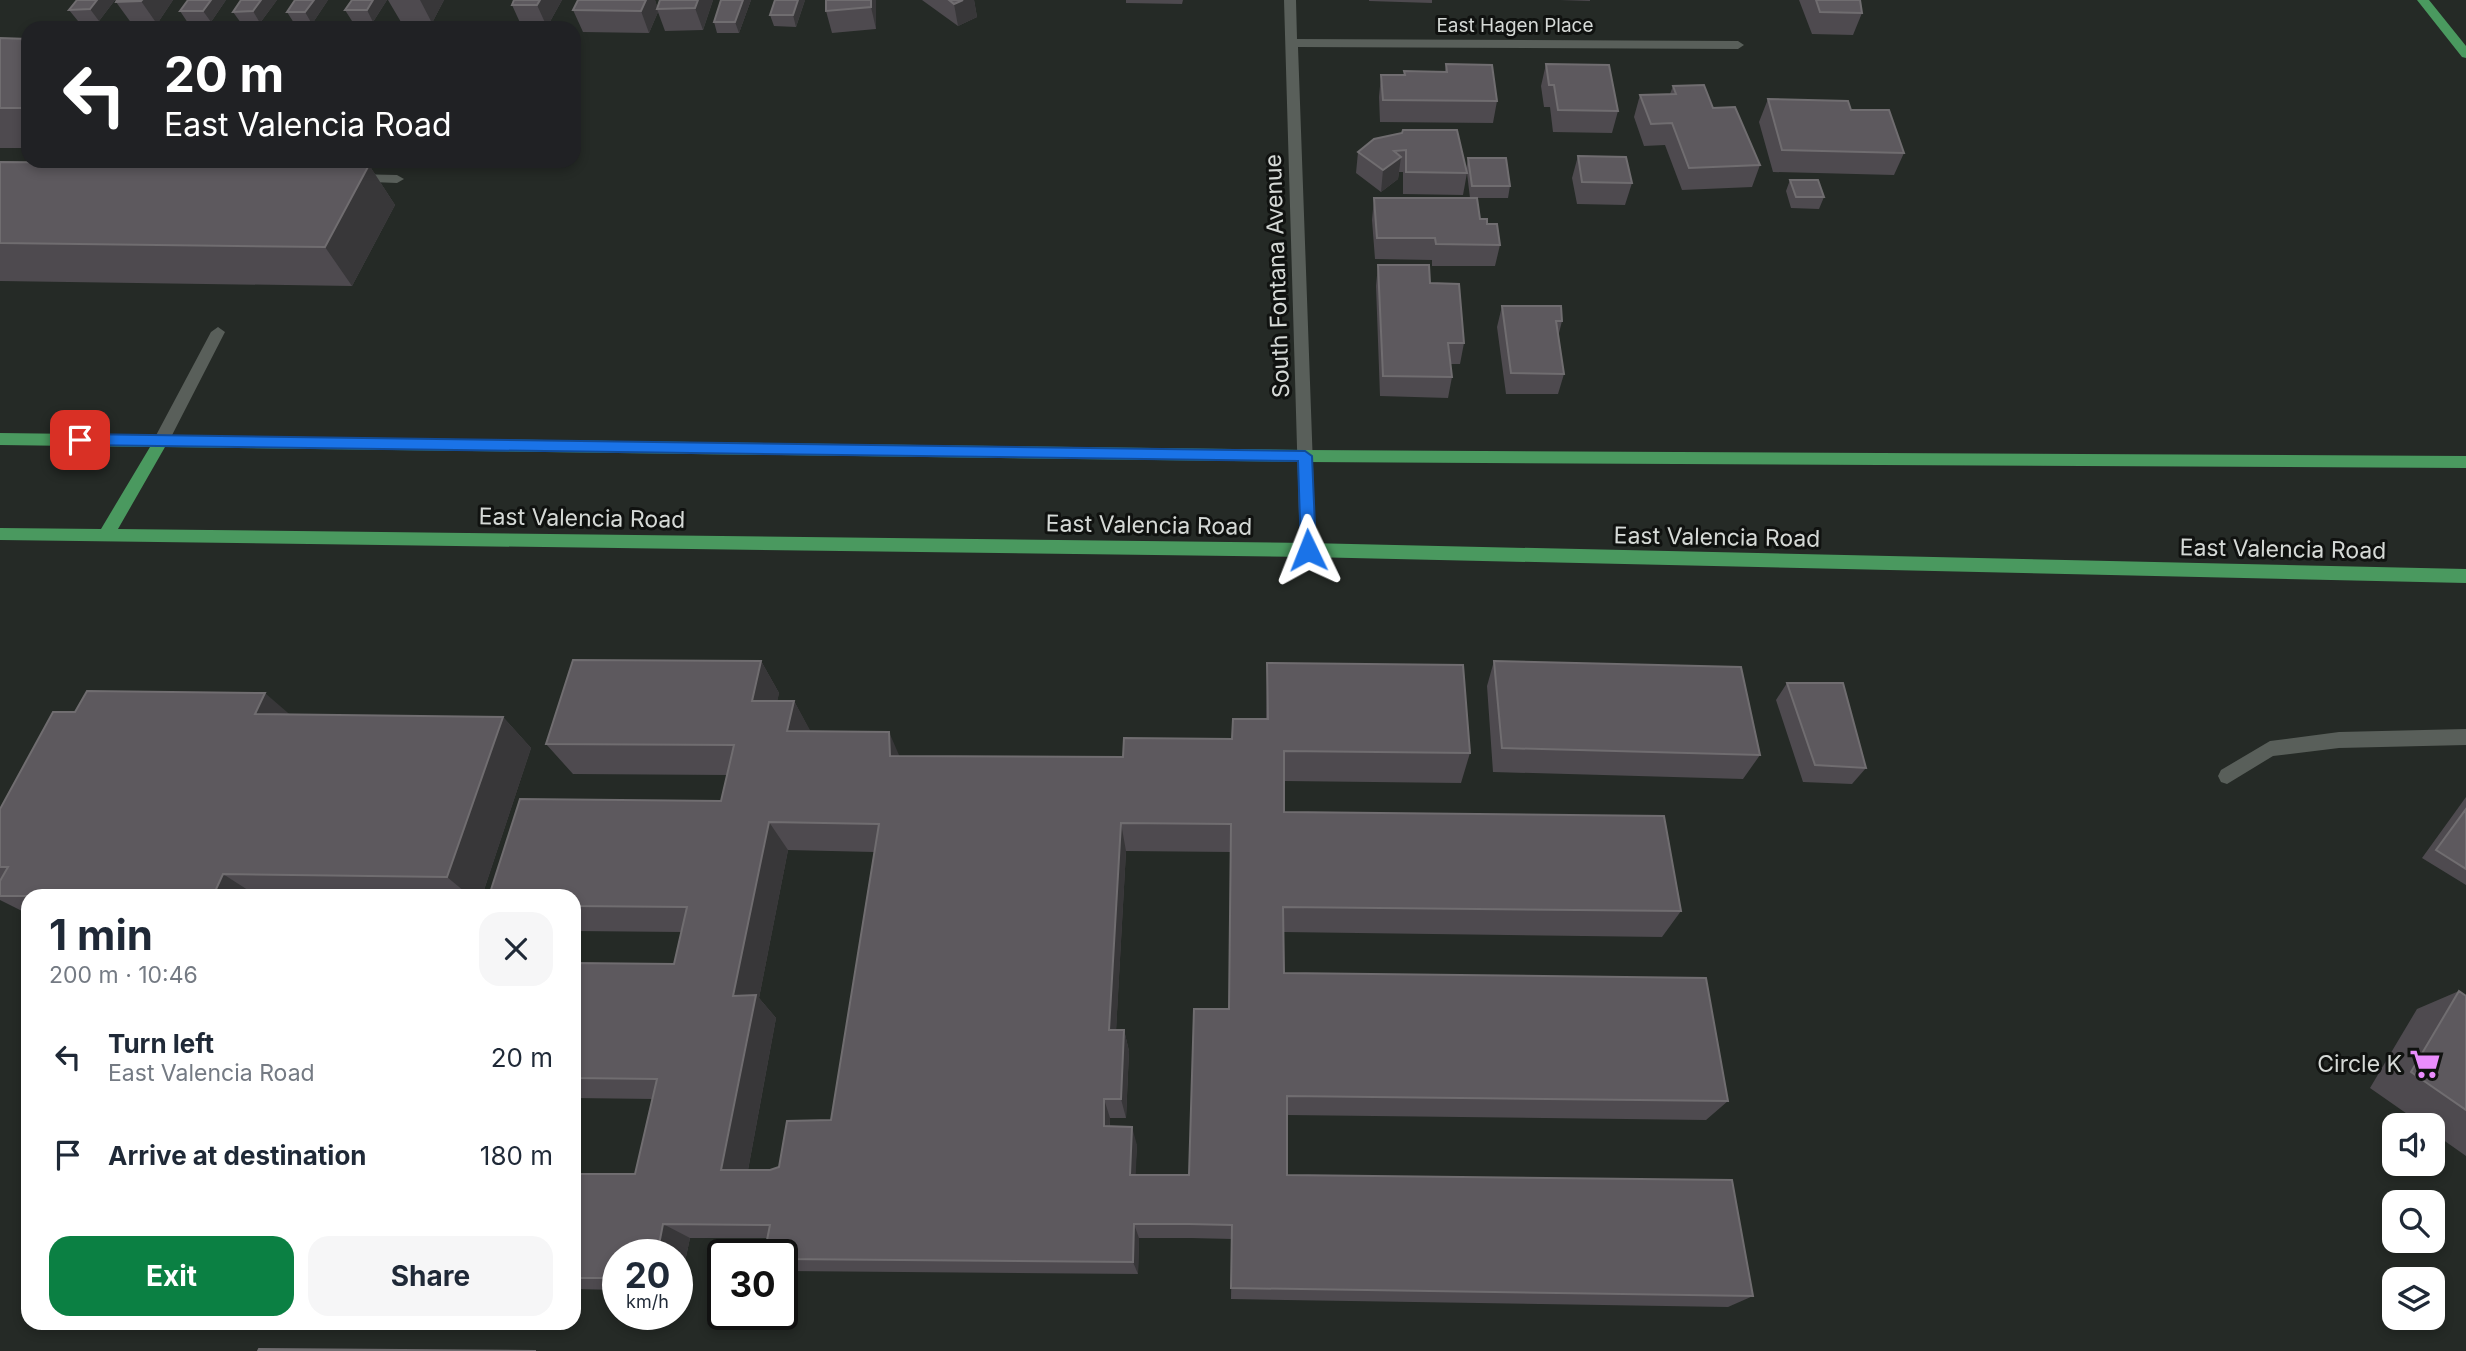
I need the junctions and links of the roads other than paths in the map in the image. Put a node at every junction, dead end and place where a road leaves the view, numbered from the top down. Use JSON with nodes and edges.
{"nodes":[{"id":1,"x":1290,"y":0,"type":"edge"},
{"id":2,"x":2423,"y":0,"type":"edge"},
{"id":3,"x":1291,"y":43,"type":"junction"},
{"id":4,"x":1738,"y":45,"type":"dead end"},
{"id":5,"x":2466,"y":54,"type":"edge"},
{"id":6,"x":341,"y":178,"type":"edge"},
{"id":7,"x":397,"y":179,"type":"dead end"},
{"id":8,"x":218,"y":331,"type":"dead end"},
{"id":9,"x":0,"y":439,"type":"edge"},
{"id":10,"x":160,"y":441,"type":"junction"},
{"id":11,"x":1305,"y":456,"type":"junction"},
{"id":12,"x":2466,"y":462,"type":"edge"},
{"id":13,"x":0,"y":534,"type":"edge"},
{"id":14,"x":107,"y":535,"type":"junction"},
{"id":15,"x":1308,"y":550,"type":"junction"},
{"id":16,"x":2466,"y":576,"type":"edge"},
{"id":17,"x":2466,"y":737,"type":"edge"},
{"id":18,"x":2227,"y":776,"type":"dead end"}],
"edges":[{"from":1,"to":3,"type":"street","name":"South Fontana Avenue"},
{"from":2,"to":5,"type":"main road"},
{"from":3,"to":4,"type":"street","name":"East Hagen Place"},
{"from":3,"to":11,"type":"street","name":"South Fontana Avenue"},
{"from":6,"to":7,"type":"street"},
{"from":8,"to":10,"type":"street"},
{"from":9,"to":10,"type":"main road"},
{"from":10,"to":11,"type":"main road"},
{"from":10,"to":14,"type":"main road"},
{"from":11,"to":12,"type":"main road"},
{"from":11,"to":15,"type":"street","name":"South Fontana Avenue"},
{"from":13,"to":14,"type":"main road","name":"East Valencia Road"},
{"from":14,"to":15,"type":"main road","name":"East Valencia Road"},
{"from":15,"to":16,"type":"main road","name":"East Valencia Road"},
{"from":17,"to":18,"type":"street"}]}
